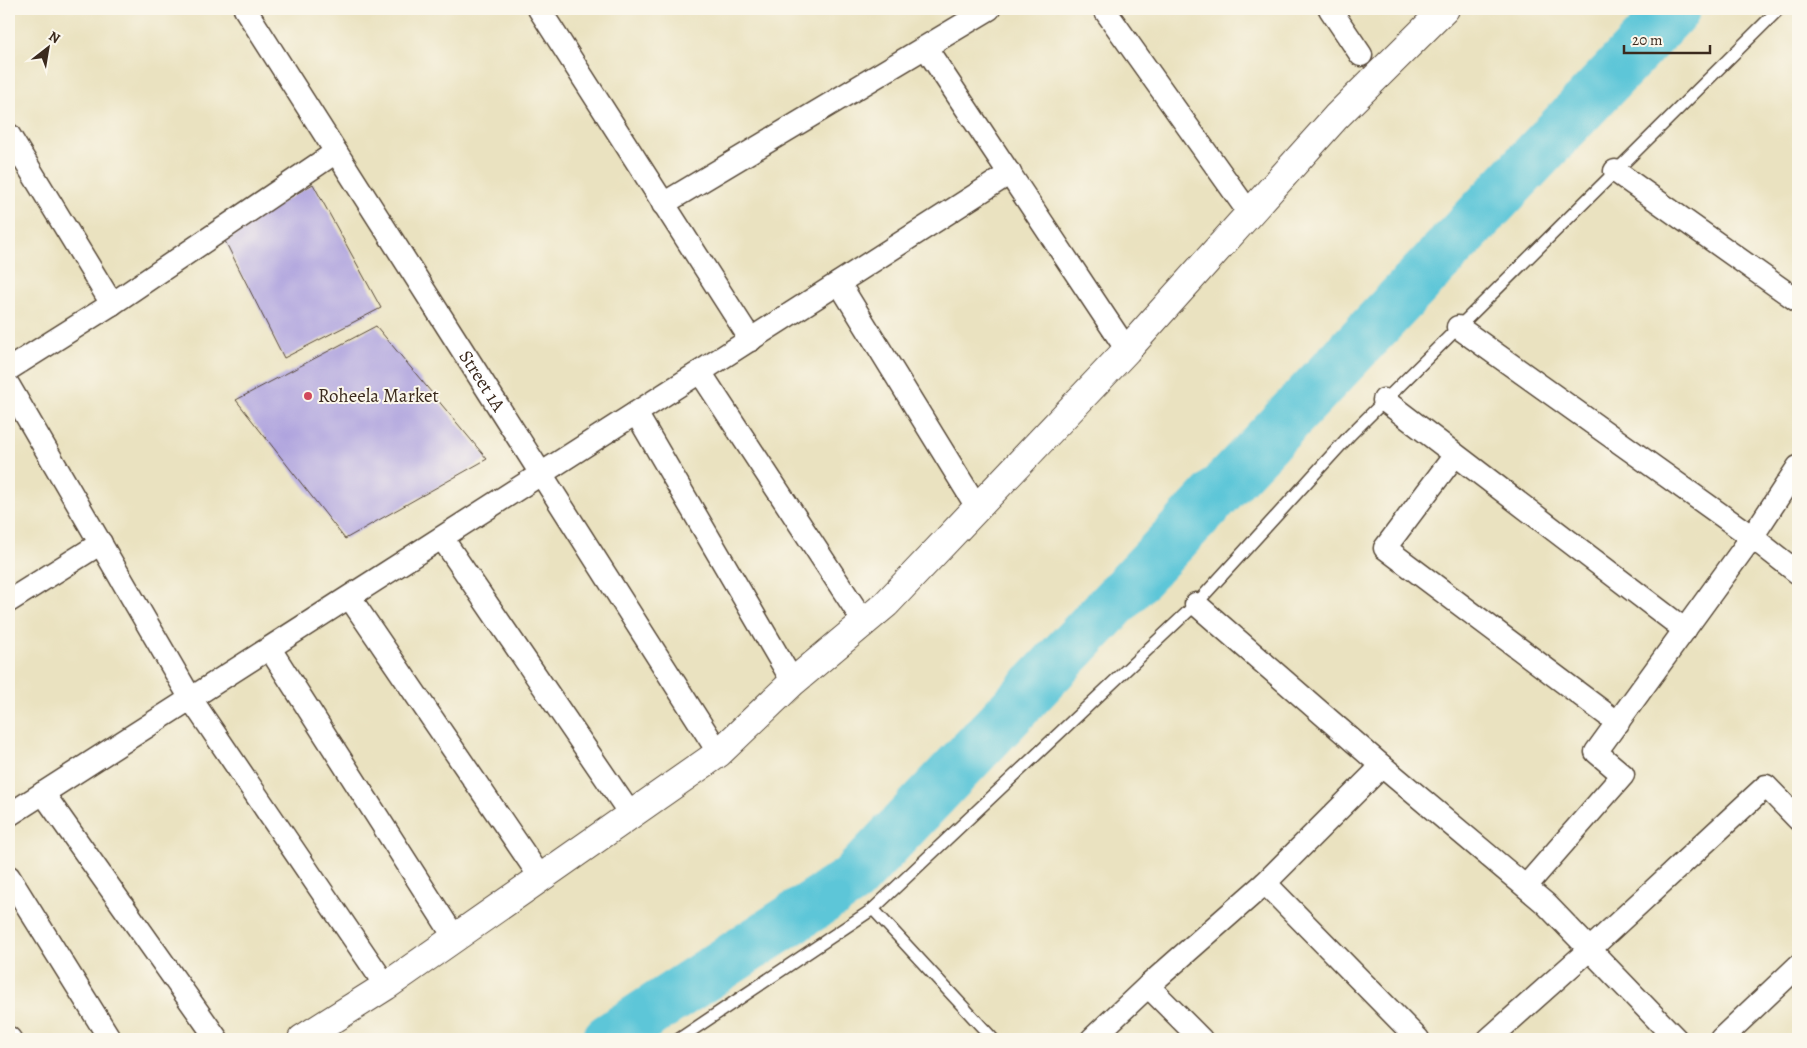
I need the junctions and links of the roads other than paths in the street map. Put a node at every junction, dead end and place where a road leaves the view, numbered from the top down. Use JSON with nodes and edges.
{"nodes":[{"id":1,"x":245,"y":9,"type":"edge"},
{"id":2,"x":538,"y":9,"type":"edge"},
{"id":3,"x":989,"y":9,"type":"edge"},
{"id":4,"x":1104,"y":9,"type":"edge"},
{"id":5,"x":1330,"y":9,"type":"edge"},
{"id":6,"x":1445,"y":9,"type":"edge"},
{"id":7,"x":1779,"y":9,"type":"edge"},
{"id":8,"x":926,"y":48,"type":"junction"},
{"id":9,"x":1361,"y":54,"type":"dead end"},
{"id":10,"x":9,"y":135,"type":"edge"},
{"id":11,"x":336,"y":152,"type":"junction"},
{"id":12,"x":1615,"y":171,"type":"junction"},
{"id":13,"x":1010,"y":173,"type":"junction"},
{"id":14,"x":664,"y":204,"type":"junction"},
{"id":15,"x":1250,"y":214,"type":"junction"},
{"id":16,"x":839,"y":283,"type":"junction"},
{"id":17,"x":1798,"y":301,"type":"edge"},
{"id":18,"x":112,"y":304,"type":"junction"},
{"id":19,"x":1458,"y":327,"type":"junction"},
{"id":20,"x":751,"y":340,"type":"junction"},
{"id":21,"x":1127,"y":350,"type":"junction"},
{"id":22,"x":9,"y":369,"type":"edge"},
{"id":23,"x":700,"y":372,"type":"junction"},
{"id":24,"x":9,"y":386,"type":"edge"},
{"id":25,"x":1384,"y":400,"type":"junction"},
{"id":26,"x":636,"y":414,"type":"junction"},
{"id":27,"x":1455,"y":455,"type":"junction"},
{"id":28,"x":1798,"y":467,"type":"edge"},
{"id":29,"x":542,"y":474,"type":"junction"},
{"id":30,"x":978,"y":507,"type":"junction"},
{"id":31,"x":1752,"y":537,"type":"junction"},
{"id":32,"x":442,"y":538,"type":"junction"},
{"id":33,"x":101,"y":543,"type":"junction"},
{"id":34,"x":1798,"y":573,"type":"edge"},
{"id":35,"x":350,"y":598,"type":"junction"},
{"id":36,"x":9,"y":601,"type":"edge"},
{"id":37,"x":1196,"y":604,"type":"junction"},
{"id":38,"x":864,"y":622,"type":"junction"},
{"id":39,"x":1685,"y":630,"type":"junction"},
{"id":40,"x":270,"y":649,"type":"junction"},
{"id":41,"x":793,"y":682,"type":"junction"},
{"id":42,"x":191,"y":699,"type":"junction"},
{"id":43,"x":1618,"y":723,"type":"junction"},
{"id":44,"x":720,"y":753,"type":"junction"},
{"id":45,"x":1382,"y":766,"type":"junction"},
{"id":46,"x":43,"y":794,"type":"junction"},
{"id":47,"x":9,"y":815,"type":"edge"},
{"id":48,"x":631,"y":815,"type":"junction"},
{"id":49,"x":1798,"y":819,"type":"edge"},
{"id":50,"x":9,"y":877,"type":"edge"},
{"id":51,"x":541,"y":878,"type":"junction"},
{"id":52,"x":1264,"y":884,"type":"junction"},
{"id":53,"x":1526,"y":886,"type":"junction"},
{"id":54,"x":873,"y":909,"type":"junction"},
{"id":55,"x":455,"y":938,"type":"junction"},
{"id":56,"x":1590,"y":949,"type":"junction"},
{"id":57,"x":1798,"y":966,"type":"edge"},
{"id":58,"x":386,"y":986,"type":"junction"},
{"id":59,"x":1148,"y":986,"type":"junction"},
{"id":60,"x":110,"y":1039,"type":"edge"},
{"id":61,"x":217,"y":1039,"type":"edge"},
{"id":62,"x":302,"y":1039,"type":"edge"},
{"id":63,"x":679,"y":1039,"type":"edge"},
{"id":64,"x":993,"y":1039,"type":"edge"},
{"id":65,"x":1092,"y":1039,"type":"edge"},
{"id":66,"x":1201,"y":1039,"type":"edge"},
{"id":67,"x":1418,"y":1039,"type":"edge"},
{"id":68,"x":1489,"y":1039,"type":"edge"},
{"id":69,"x":1676,"y":1039,"type":"edge"},
{"id":70,"x":1721,"y":1039,"type":"edge"}],
"edges":[{"from":1,"to":11,"type":"street","name":"Street 1A"},
{"from":2,"to":14,"type":"street"},
{"from":3,"to":8,"type":"street"},
{"from":4,"to":15,"type":"street"},
{"from":5,"to":9,"type":"street"},
{"from":6,"to":15,"type":"street"},
{"from":7,"to":12,"type":"lane"},
{"from":8,"to":13,"type":"street"},
{"from":8,"to":14,"type":"street"},
{"from":10,"to":18,"type":"street"},
{"from":11,"to":18,"type":"street"},
{"from":11,"to":29,"type":"street","name":"Street 1A"},
{"from":12,"to":17,"type":"street"},
{"from":12,"to":19,"type":"lane"},
{"from":13,"to":16,"type":"street"},
{"from":13,"to":21,"type":"street"},
{"from":14,"to":20,"type":"street"},
{"from":15,"to":21,"type":"street"},
{"from":16,"to":20,"type":"street"},
{"from":16,"to":30,"type":"street"},
{"from":18,"to":22,"type":"street"},
{"from":19,"to":25,"type":"lane"},
{"from":19,"to":31,"type":"street"},
{"from":20,"to":23,"type":"street"},
{"from":21,"to":30,"type":"street"},
{"from":23,"to":26,"type":"street"},
{"from":23,"to":38,"type":"street"},
{"from":24,"to":33,"type":"street"},
{"from":25,"to":27,"type":"street"},
{"from":25,"to":37,"type":"lane"},
{"from":26,"to":29,"type":"street"},
{"from":26,"to":41,"type":"street"},
{"from":27,"to":39,"type":"street"},
{"from":27,"to":43,"type":"street"},
{"from":28,"to":31,"type":"street"},
{"from":29,"to":32,"type":"street"},
{"from":29,"to":44,"type":"street","name":"Street 1A"},
{"from":30,"to":38,"type":"street"},
{"from":31,"to":34,"type":"street"},
{"from":31,"to":39,"type":"street"},
{"from":32,"to":35,"type":"street"},
{"from":32,"to":48,"type":"street"},
{"from":33,"to":36,"type":"street"},
{"from":33,"to":42,"type":"street"},
{"from":35,"to":40,"type":"street"},
{"from":35,"to":51,"type":"street"},
{"from":37,"to":45,"type":"street"},
{"from":37,"to":54,"type":"lane"},
{"from":38,"to":41,"type":"street"},
{"from":39,"to":43,"type":"street"},
{"from":40,"to":42,"type":"street"},
{"from":40,"to":55,"type":"street"},
{"from":41,"to":44,"type":"street"},
{"from":42,"to":46,"type":"street"},
{"from":42,"to":58,"type":"street"},
{"from":43,"to":53,"type":"street"},
{"from":44,"to":48,"type":"street"},
{"from":45,"to":52,"type":"street"},
{"from":45,"to":53,"type":"street"},
{"from":46,"to":47,"type":"street"},
{"from":46,"to":61,"type":"street"},
{"from":48,"to":51,"type":"street"},
{"from":49,"to":56,"type":"street"},
{"from":50,"to":60,"type":"street"},
{"from":51,"to":55,"type":"street"},
{"from":52,"to":59,"type":"street"},
{"from":52,"to":67,"type":"street"},
{"from":53,"to":56,"type":"street"},
{"from":54,"to":63,"type":"lane"},
{"from":54,"to":64,"type":"lane"},
{"from":55,"to":58,"type":"street"},
{"from":56,"to":68,"type":"street"},
{"from":56,"to":69,"type":"street"},
{"from":57,"to":70,"type":"street"},
{"from":58,"to":62,"type":"street"},
{"from":59,"to":65,"type":"street"},
{"from":59,"to":66,"type":"street"}]}
